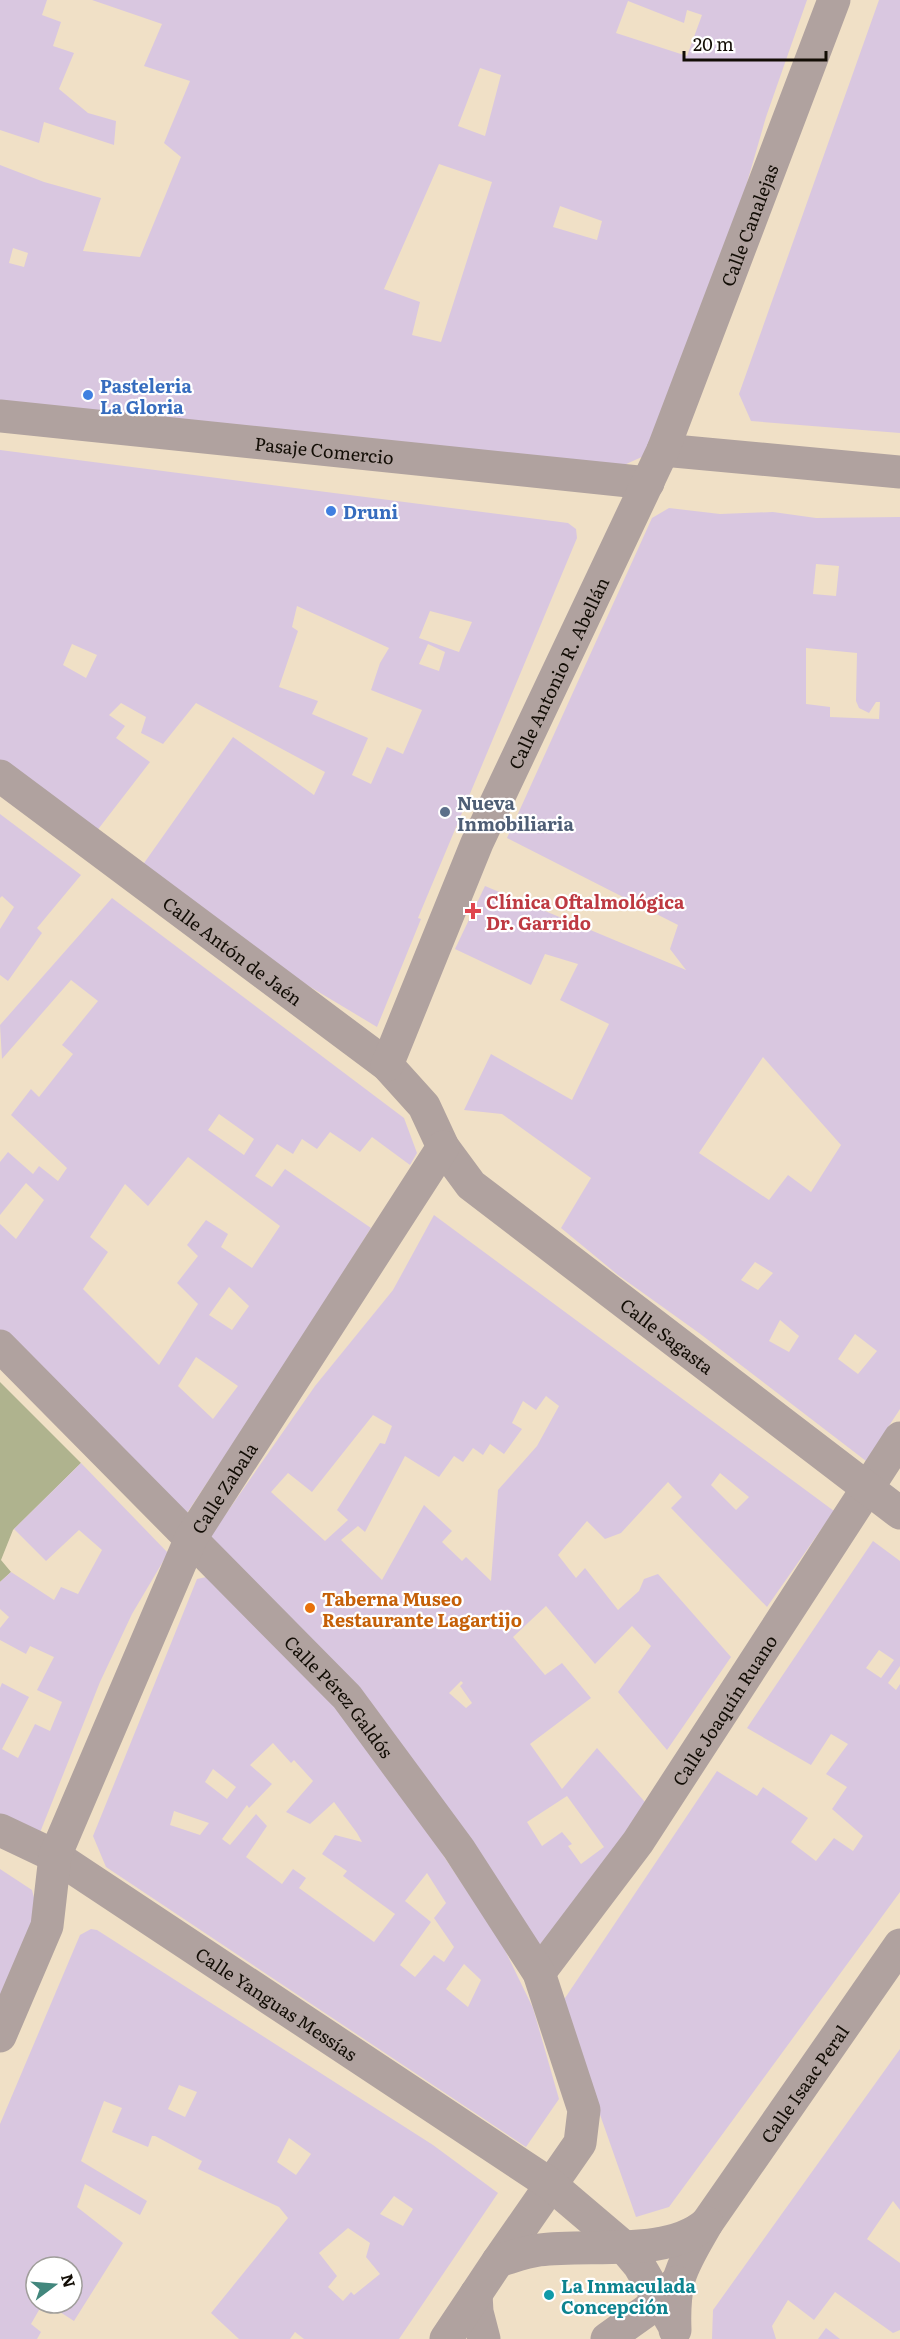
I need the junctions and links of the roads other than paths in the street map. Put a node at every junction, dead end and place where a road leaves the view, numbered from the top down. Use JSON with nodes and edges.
{"nodes":[{"id":1,"x":834,"y":0,"type":"edge"},
{"id":2,"x":0,"y":416,"type":"edge"},
{"id":3,"x":663,"y":450,"type":"junction"},
{"id":4,"x":900,"y":472,"type":"edge"},
{"id":5,"x":648,"y":483,"type":"junction"},
{"id":6,"x":0,"y":776,"type":"edge"},
{"id":7,"x":387,"y":1065,"type":"junction"},
{"id":8,"x":443,"y":1147,"type":"junction"},
{"id":9,"x":0,"y":1346,"type":"edge"},
{"id":10,"x":900,"y":1438,"type":"edge"},
{"id":11,"x":866,"y":1488,"type":"junction"},
{"id":12,"x":900,"y":1513,"type":"edge"},
{"id":13,"x":191,"y":1538,"type":"junction"},
{"id":14,"x":0,"y":1830,"type":"edge"},
{"id":15,"x":55,"y":1856,"type":"junction"},
{"id":16,"x":895,"y":1961,"type":"edge"},
{"id":17,"x":539,"y":1973,"type":"junction"},
{"id":18,"x":0,"y":2036,"type":"edge"},
{"id":19,"x":550,"y":2184,"type":"junction"},
{"id":20,"x":707,"y":2223,"type":"junction"},
{"id":21,"x":623,"y":2246,"type":"junction"},
{"id":22,"x":498,"y":2261,"type":"junction"},
{"id":23,"x":668,"y":2291,"type":"junction"},
{"id":24,"x":477,"y":2294,"type":"junction"},
{"id":25,"x":678,"y":2334,"type":"edge"},
{"id":26,"x":446,"y":2339,"type":"edge"},
{"id":27,"x":484,"y":2339,"type":"edge"},
{"id":28,"x":607,"y":2339,"type":"edge"}],
"edges":[{"from":1,"to":3,"type":"street","name":"Calle Canalejas"},
{"from":2,"to":5,"type":"street","name":"Pasaje Comercio"},
{"from":3,"to":4,"type":"street"},
{"from":3,"to":5,"type":"street","name":"Calle Antonio R. Abellán"},
{"from":5,"to":7,"type":"street","name":"Calle Antonio R. Abellán"},
{"from":6,"to":7,"type":"street","name":"Calle Antón de Jaén"},
{"from":7,"to":8,"type":"street","name":"Calle Antón de Jaén"},
{"from":8,"to":11,"type":"street","name":"Calle Sagasta"},
{"from":8,"to":13,"type":"street","name":"Calle Zabala"},
{"from":9,"to":13,"type":"street","name":"Calle Pérez Galdós"},
{"from":10,"to":11,"type":"street","name":"Calle Joaquín Ruano"},
{"from":11,"to":12,"type":"street","name":"Calle Sagasta"},
{"from":11,"to":17,"type":"street","name":"Calle Joaquín Ruano"},
{"from":13,"to":15,"type":"street","name":"Calle Zabala"},
{"from":13,"to":17,"type":"street","name":"Calle Pérez Galdós"},
{"from":14,"to":15,"type":"street","name":"Calle Yanguas Messías"},
{"from":15,"to":18,"type":"street","name":"Calle Zabala"},
{"from":15,"to":19,"type":"street","name":"Calle Yanguas Messías"},
{"from":16,"to":20,"type":"street","name":"Calle Isaac Peral"},
{"from":17,"to":19,"type":"street","name":"Calle Pérez Galdós"},
{"from":19,"to":21,"type":"street","name":"Calle Yanguas Messías"},
{"from":19,"to":22,"type":"street"},
{"from":20,"to":21,"type":"street","name":"Calle Isaac Peral"},
{"from":20,"to":23,"type":"street","name":"Calle Isaac Peral"},
{"from":21,"to":22,"type":"street","name":"Calle Isaac Peral"},
{"from":21,"to":23,"type":"street","name":"Calle Yanguas Messías"},
{"from":22,"to":24,"type":"street"},
{"from":23,"to":25,"type":"street","name":"Calle Isaac Peral"},
{"from":23,"to":28,"type":"street"},
{"from":24,"to":26,"type":"street"},
{"from":24,"to":27,"type":"street"}]}
